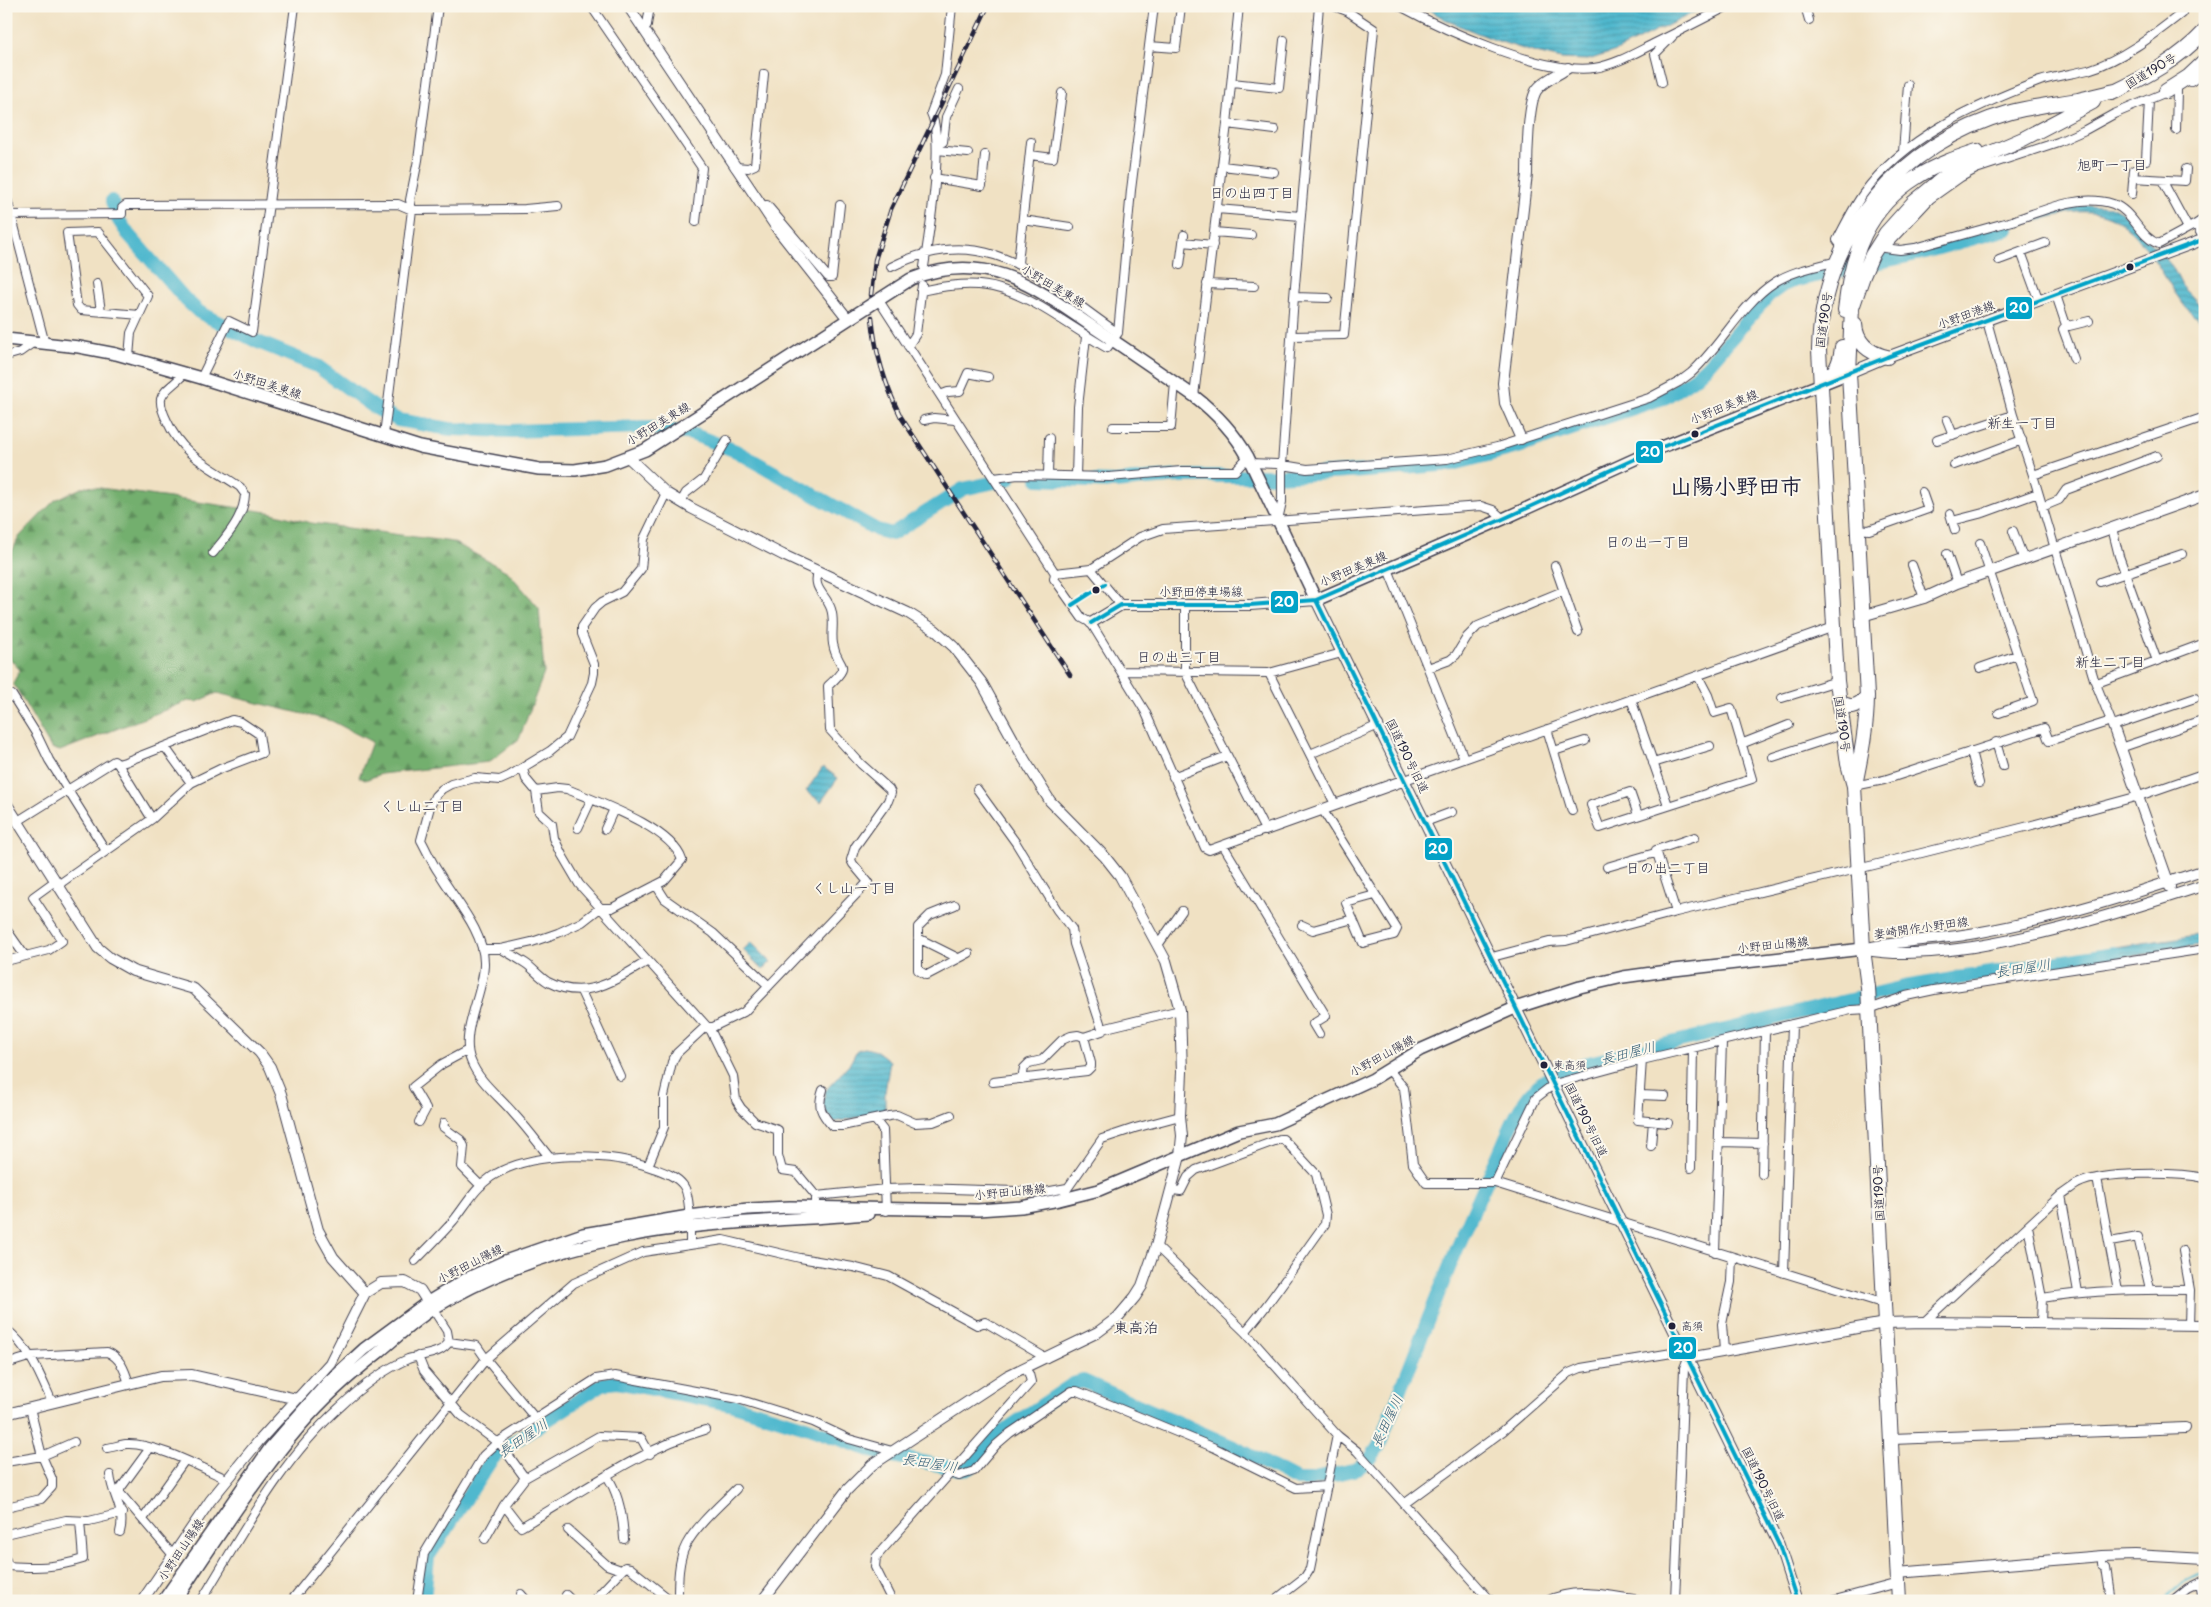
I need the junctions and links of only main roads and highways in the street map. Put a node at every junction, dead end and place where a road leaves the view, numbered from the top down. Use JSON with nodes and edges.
{"nodes":[{"id":1,"x":2205,"y":31,"type":"edge"},
{"id":2,"x":2205,"y":62,"type":"edge"},
{"id":3,"x":2119,"y":90,"type":"junction"},
{"id":4,"x":2172,"y":90,"type":"road end"},
{"id":5,"x":2074,"y":111,"type":"junction"},
{"id":6,"x":1848,"y":252,"type":"junction"},
{"id":7,"x":1860,"y":274,"type":"junction"},
{"id":8,"x":6,"y":339,"type":"edge"},
{"id":9,"x":1887,"y":357,"type":"road end"},
{"id":10,"x":1849,"y":373,"type":"junction"},
{"id":11,"x":1821,"y":382,"type":"junction"},
{"id":12,"x":1867,"y":696,"type":"junction"},
{"id":13,"x":1839,"y":700,"type":"junction"},
{"id":14,"x":1854,"y":786,"type":"junction"},
{"id":15,"x":1863,"y":949,"type":"junction"},
{"id":16,"x":886,"y":1211,"type":"junction"},
{"id":17,"x":690,"y":1221,"type":"junction"},
{"id":18,"x":430,"y":1305,"type":"junction"},
{"id":19,"x":163,"y":1601,"type":"edge"},
{"id":20,"x":175,"y":1601,"type":"edge"},
{"id":21,"x":1899,"y":1601,"type":"edge"}],
"edges":[{"from":1,"to":3,"type":"highway","name":"国道190号"},
{"from":2,"to":4,"type":"highway"},
{"from":3,"to":5,"type":"highway","name":"国道190号"},
{"from":3,"to":6,"type":"highway","name":"国道190号"},
{"from":5,"to":6,"type":"highway"},
{"from":5,"to":7,"type":"highway","name":"国道190号"},
{"from":6,"to":7,"type":"highway"},
{"from":6,"to":11,"type":"highway","name":"国道190号"},
{"from":7,"to":9,"type":"highway"},
{"from":7,"to":10,"type":"highway","name":"国道190号"},
{"from":7,"to":11,"type":"highway"},
{"from":8,"to":11,"type":"main road","name":"小野田美東線"},
{"from":10,"to":11,"type":"main road","name":"小野田美東線"},
{"from":10,"to":12,"type":"highway","name":"国道190号"},
{"from":11,"to":13,"type":"highway","name":"国道190号"},
{"from":12,"to":13,"type":"highway"},
{"from":12,"to":14,"type":"highway","name":"国道190号"},
{"from":13,"to":14,"type":"highway","name":"国道190号"},
{"from":14,"to":15,"type":"highway","name":"国道190号"},
{"from":15,"to":16,"type":"main road","name":"小野田山陽線"},
{"from":15,"to":21,"type":"highway","name":"国道190号"},
{"from":16,"to":17,"type":"main road","name":"小野田山陽線"},
{"from":16,"to":17,"type":"main road","name":"小野田山陽線"},
{"from":17,"to":18,"type":"main road","name":"小野田山陽線"},
{"from":18,"to":19,"type":"main road","name":"小野田山陽線"},
{"from":18,"to":20,"type":"main road","name":"小野田山陽線"}]}
